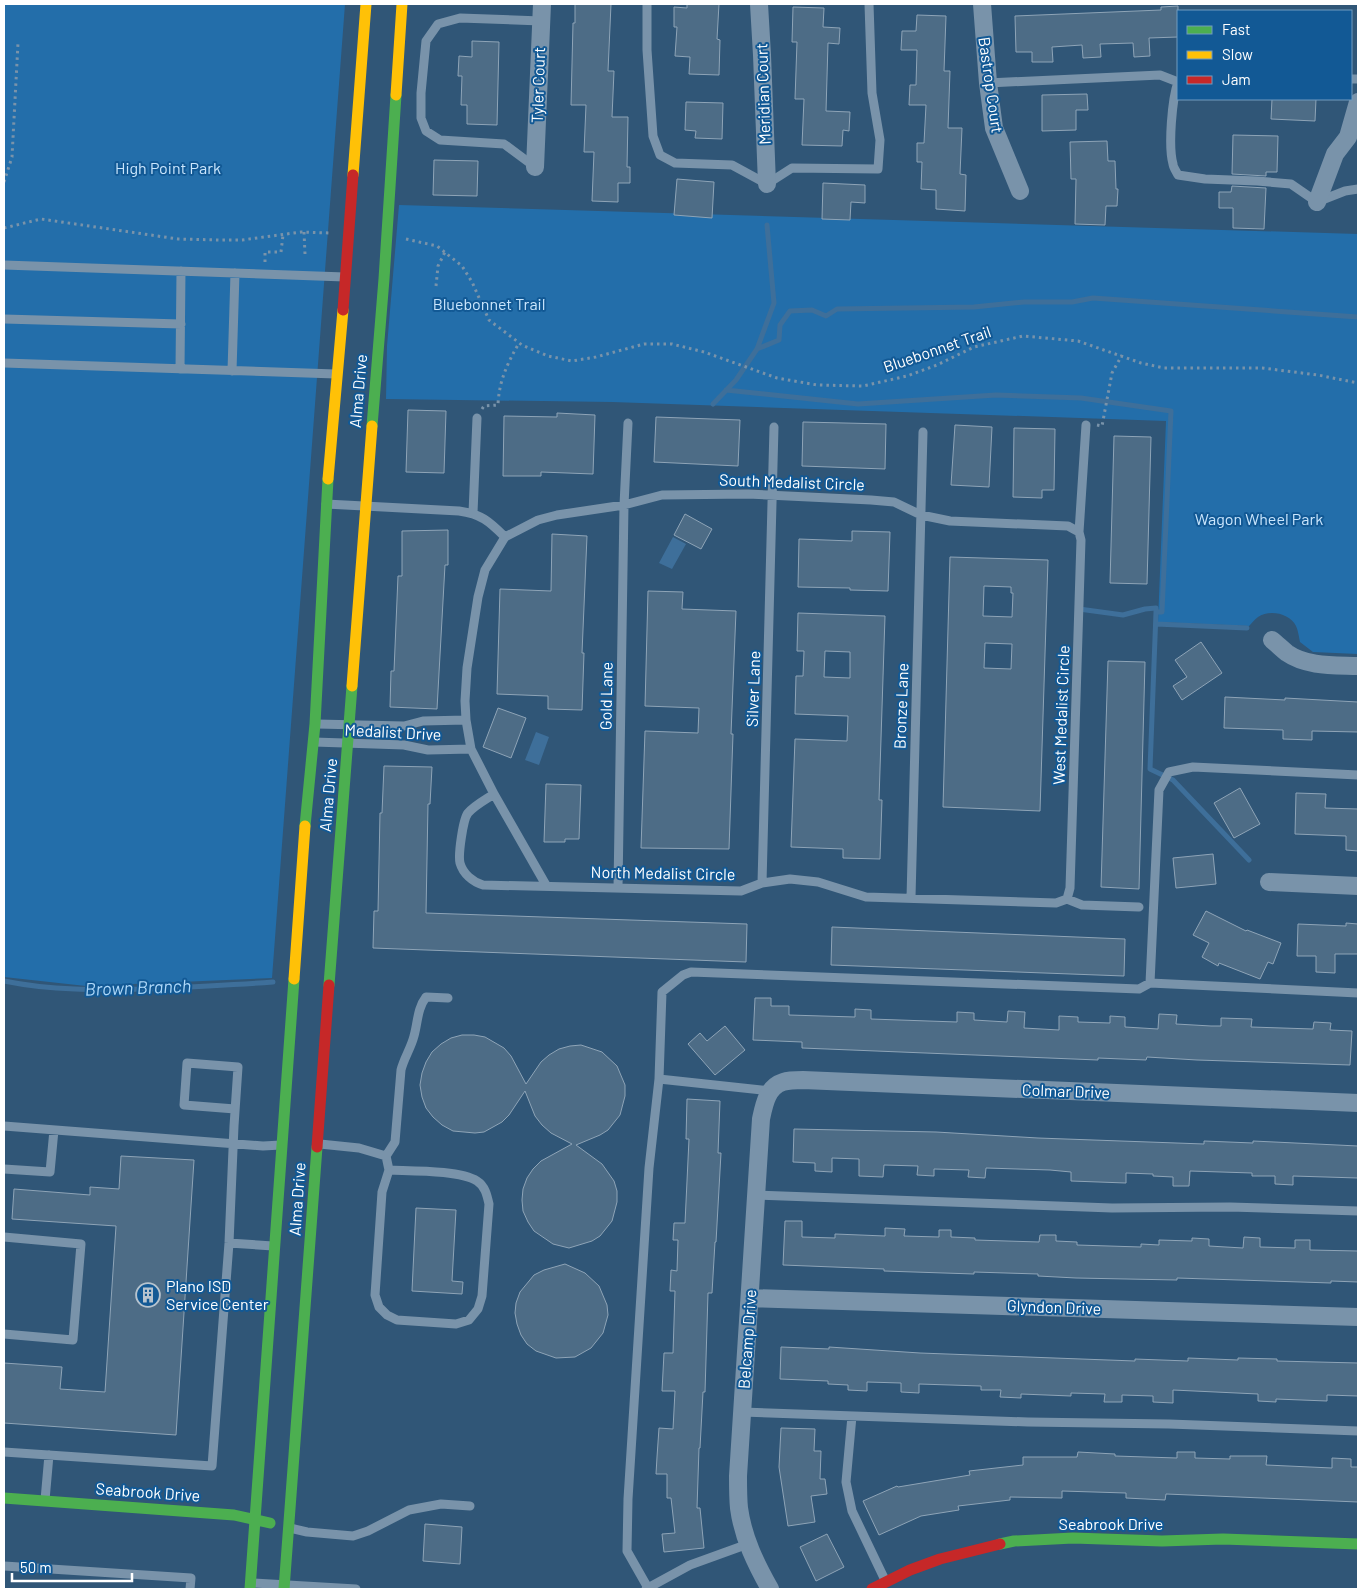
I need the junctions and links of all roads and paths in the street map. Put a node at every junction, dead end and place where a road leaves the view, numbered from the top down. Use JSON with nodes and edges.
{"nodes":[{"id":1,"x":366,"y":4,"type":"edge"},
{"id":2,"x":402,"y":4,"type":"edge"},
{"id":3,"x":647,"y":4,"type":"edge"},
{"id":4,"x":758,"y":4,"type":"edge"},
{"id":5,"x":869,"y":4,"type":"edge"},
{"id":6,"x":982,"y":4,"type":"edge"},
{"id":7,"x":541,"y":12,"type":"edge"},
{"id":8,"x":18,"y":44,"type":"dead end"},
{"id":9,"x":1177,"y":82,"type":"edge"},
{"id":10,"x":988,"y":84,"type":"junction"},
{"id":11,"x":1177,"y":87,"type":"edge"},
{"id":12,"x":1358,"y":102,"type":"edge"},
{"id":13,"x":535,"y":167,"type":"joint"},
{"id":14,"x":4,"y":182,"type":"edge"},
{"id":15,"x":767,"y":184,"type":"junction"},
{"id":16,"x":1358,"y":189,"type":"edge"},
{"id":17,"x":1020,"y":191,"type":"dead end"},
{"id":18,"x":1317,"y":202,"type":"junction"},
{"id":19,"x":4,"y":228,"type":"edge"},
{"id":20,"x":304,"y":232,"type":"junction"},
{"id":21,"x":336,"y":234,"type":"dead end"},
{"id":22,"x":283,"y":235,"type":"junction"},
{"id":23,"x":398,"y":238,"type":"dead end"},
{"id":24,"x":445,"y":252,"type":"junction"},
{"id":25,"x":305,"y":254,"type":"dead end"},
{"id":26,"x":4,"y":265,"type":"edge"},
{"id":27,"x":181,"y":271,"type":"junction"},
{"id":28,"x":235,"y":273,"type":"junction"},
{"id":29,"x":264,"y":274,"type":"junction"},
{"id":30,"x":350,"y":277,"type":"junction"},
{"id":31,"x":436,"y":286,"type":"dead end"},
{"id":32,"x":4,"y":318,"type":"edge"},
{"id":33,"x":181,"y":324,"type":"junction"},
{"id":34,"x":519,"y":343,"type":"junction"},
{"id":35,"x":1122,"y":355,"type":"junction"},
{"id":36,"x":4,"y":363,"type":"edge"},
{"id":37,"x":180,"y":369,"type":"junction"},
{"id":38,"x":232,"y":371,"type":"junction"},
{"id":39,"x":336,"y":374,"type":"junction"},
{"id":40,"x":1358,"y":383,"type":"edge"},
{"id":41,"x":477,"y":418,"type":"joint"},
{"id":42,"x":628,"y":423,"type":"dead end"},
{"id":43,"x":1086,"y":425,"type":"joint"},
{"id":44,"x":774,"y":427,"type":"dead end"},
{"id":45,"x":923,"y":432,"type":"dead end"},
{"id":46,"x":773,"y":496,"type":"junction"},
{"id":47,"x":326,"y":504,"type":"junction"},
{"id":48,"x":624,"y":504,"type":"junction"},
{"id":49,"x":366,"y":507,"type":"junction"},
{"id":50,"x":473,"y":513,"type":"junction"},
{"id":51,"x":921,"y":515,"type":"junction"},
{"id":52,"x":1079,"y":532,"type":"junction"},
{"id":53,"x":505,"y":537,"type":"junction"},
{"id":54,"x":1272,"y":640,"type":"dead end"},
{"id":55,"x":1358,"y":666,"type":"edge"},
{"id":56,"x":466,"y":720,"type":"junction"},
{"id":57,"x":315,"y":724,"type":"junction"},
{"id":58,"x":349,"y":726,"type":"junction"},
{"id":59,"x":314,"y":742,"type":"junction"},
{"id":60,"x":348,"y":744,"type":"junction"},
{"id":61,"x":471,"y":749,"type":"junction"},
{"id":62,"x":1358,"y":775,"type":"edge"},
{"id":63,"x":494,"y":794,"type":"junction"},
{"id":64,"x":1269,"y":882,"type":"dead end"},
{"id":65,"x":762,"y":883,"type":"junction"},
{"id":66,"x":546,"y":885,"type":"junction"},
{"id":67,"x":1358,"y":886,"type":"edge"},
{"id":68,"x":618,"y":888,"type":"junction"},
{"id":69,"x":911,"y":898,"type":"junction"},
{"id":70,"x":1067,"y":899,"type":"junction"},
{"id":71,"x":1139,"y":907,"type":"dead end"},
{"id":72,"x":1150,"y":983,"type":"junction"},
{"id":73,"x":1358,"y":993,"type":"edge"},
{"id":74,"x":448,"y":998,"type":"dead end"},
{"id":75,"x":659,"y":1079,"type":"junction"},
{"id":76,"x":773,"y":1089,"type":"junction"},
{"id":77,"x":1358,"y":1103,"type":"edge"},
{"id":78,"x":235,"y":1109,"type":"junction"},
{"id":79,"x":4,"y":1126,"type":"edge"},
{"id":80,"x":54,"y":1130,"type":"junction"},
{"id":81,"x":233,"y":1143,"type":"junction"},
{"id":82,"x":313,"y":1144,"type":"junction"},
{"id":83,"x":288,"y":1145,"type":"junction"},
{"id":84,"x":386,"y":1156,"type":"junction"},
{"id":85,"x":4,"y":1169,"type":"edge"},
{"id":86,"x":389,"y":1170,"type":"junction"},
{"id":87,"x":757,"y":1195,"type":"junction"},
{"id":88,"x":1358,"y":1211,"type":"edge"},
{"id":89,"x":4,"y":1238,"type":"edge"},
{"id":90,"x":228,"y":1243,"type":"junction"},
{"id":91,"x":276,"y":1246,"type":"junction"},
{"id":92,"x":750,"y":1298,"type":"junction"},
{"id":93,"x":1358,"y":1317,"type":"edge"},
{"id":94,"x":4,"y":1334,"type":"edge"},
{"id":95,"x":742,"y":1412,"type":"junction"},
{"id":96,"x":852,"y":1416,"type":"junction"},
{"id":97,"x":1358,"y":1431,"type":"edge"},
{"id":98,"x":4,"y":1452,"type":"edge"},
{"id":99,"x":49,"y":1455,"type":"junction"},
{"id":100,"x":4,"y":1498,"type":"edge"},
{"id":101,"x":45,"y":1501,"type":"junction"},
{"id":102,"x":470,"y":1506,"type":"dead end"},
{"id":103,"x":255,"y":1520,"type":"junction"},
{"id":104,"x":289,"y":1527,"type":"junction"},
{"id":105,"x":748,"y":1544,"type":"junction"},
{"id":106,"x":1358,"y":1544,"type":"edge"},
{"id":107,"x":4,"y":1566,"type":"edge"},
{"id":108,"x":886,"y":1582,"type":"junction"},
{"id":109,"x":250,"y":1586,"type":"edge"},
{"id":110,"x":284,"y":1587,"type":"edge"},
{"id":111,"x":190,"y":1589,"type":"edge"},
{"id":112,"x":356,"y":1589,"type":"edge"},
{"id":113,"x":647,"y":1589,"type":"edge"},
{"id":114,"x":770,"y":1589,"type":"edge"},
{"id":115,"x":872,"y":1589,"type":"edge"}],
"edges":[{"from":1,"to":30,"type":"main road","name":"Alma Drive"},
{"from":2,"to":49,"type":"main road","name":"Alma Drive"},
{"from":3,"to":15,"type":"lane"},
{"from":4,"to":15,"type":"street","name":"Meridian Court"},
{"from":5,"to":15,"type":"lane"},
{"from":6,"to":10,"type":"street","name":"Bastrop Court"},
{"from":7,"to":13,"type":"street","name":"Tyler Court"},
{"from":7,"to":13,"type":"lane"},
{"from":8,"to":14,"type":"path"},
{"from":9,"to":10,"type":"lane"},
{"from":10,"to":17,"type":"street","name":"Bastrop Court"},
{"from":11,"to":18,"type":"lane"},
{"from":12,"to":18,"type":"street"},
{"from":16,"to":18,"type":"lane"},
{"from":19,"to":22,"type":"path"},
{"from":20,"to":21,"type":"path"},
{"from":20,"to":22,"type":"path"},
{"from":20,"to":25,"type":"path"},
{"from":22,"to":29,"type":"path"},
{"from":23,"to":24,"type":"path","name":"Bluebonnet Trail"},
{"from":24,"to":31,"type":"path"},
{"from":24,"to":34,"type":"path","name":"Bluebonnet Trail"},
{"from":26,"to":27,"type":"lane"},
{"from":27,"to":28,"type":"lane"},
{"from":27,"to":33,"type":"lane"},
{"from":28,"to":29,"type":"lane"},
{"from":28,"to":38,"type":"lane"},
{"from":29,"to":30,"type":"lane"},
{"from":30,"to":39,"type":"main road","name":"Alma Drive"},
{"from":32,"to":33,"type":"lane"},
{"from":33,"to":37,"type":"lane"},
{"from":34,"to":35,"type":"path","name":"Bluebonnet Trail"},
{"from":34,"to":41,"type":"path"},
{"from":35,"to":40,"type":"path","name":"Bluebonnet Trail"},
{"from":35,"to":43,"type":"path"},
{"from":36,"to":37,"type":"lane"},
{"from":37,"to":38,"type":"lane"},
{"from":38,"to":39,"type":"lane"},
{"from":39,"to":47,"type":"main road","name":"Alma Drive"},
{"from":41,"to":50,"type":"lane"},
{"from":42,"to":48,"type":"lane","name":"Gold Lane"},
{"from":43,"to":52,"type":"lane","name":"West Medalist Circle"},
{"from":44,"to":46,"type":"lane","name":"Silver Lane"},
{"from":45,"to":51,"type":"lane","name":"Bronze Lane"},
{"from":46,"to":48,"type":"lane","name":"South Medalist Circle"},
{"from":46,"to":51,"type":"lane","name":"South Medalist Circle"},
{"from":46,"to":65,"type":"lane","name":"Silver Lane"},
{"from":47,"to":49,"type":"lane"},
{"from":47,"to":57,"type":"main road","name":"Alma Drive"},
{"from":48,"to":53,"type":"lane","name":"South Medalist Circle"},
{"from":48,"to":68,"type":"lane","name":"Gold Lane"},
{"from":49,"to":50,"type":"lane"},
{"from":49,"to":58,"type":"main road","name":"Alma Drive"},
{"from":50,"to":53,"type":"lane"},
{"from":51,"to":52,"type":"lane","name":"South Medalist Circle"},
{"from":51,"to":69,"type":"lane","name":"Bronze Lane"},
{"from":52,"to":70,"type":"lane","name":"West Medalist Circle"},
{"from":53,"to":56,"type":"lane"},
{"from":54,"to":55,"type":"street"},
{"from":56,"to":58,"type":"lane","name":"Medalist Drive"},
{"from":56,"to":61,"type":"lane"},
{"from":57,"to":58,"type":"lane","name":"Medalist Drive"},
{"from":57,"to":59,"type":"main road","name":"Alma Drive"},
{"from":58,"to":60,"type":"main road","name":"Alma Drive"},
{"from":59,"to":60,"type":"lane","name":"Medalist Drive"},
{"from":59,"to":83,"type":"main road","name":"Alma Drive"},
{"from":60,"to":61,"type":"lane","name":"Medalist Drive"},
{"from":60,"to":82,"type":"main road","name":"Alma Drive"},
{"from":61,"to":63,"type":"lane"},
{"from":62,"to":72,"type":"lane"},
{"from":63,"to":66,"type":"lane"},
{"from":63,"to":66,"type":"lane","name":"North Medalist Circle"},
{"from":64,"to":67,"type":"street"},
{"from":65,"to":68,"type":"lane","name":"North Medalist Circle"},
{"from":65,"to":69,"type":"lane","name":"North Medalist Circle"},
{"from":66,"to":68,"type":"lane","name":"North Medalist Circle"},
{"from":69,"to":70,"type":"lane","name":"North Medalist Circle"},
{"from":70,"to":71,"type":"lane"},
{"from":72,"to":73,"type":"lane"},
{"from":72,"to":75,"type":"lane"},
{"from":74,"to":84,"type":"lane"},
{"from":75,"to":76,"type":"lane"},
{"from":75,"to":113,"type":"lane"},
{"from":76,"to":77,"type":"street","name":"Colmar Drive"},
{"from":76,"to":87,"type":"street","name":"Belcamp Drive"},
{"from":78,"to":78,"type":"lane"},
{"from":78,"to":81,"type":"lane"},
{"from":79,"to":80,"type":"lane"},
{"from":80,"to":81,"type":"lane"},
{"from":80,"to":85,"type":"lane"},
{"from":81,"to":83,"type":"lane"},
{"from":81,"to":90,"type":"lane"},
{"from":82,"to":84,"type":"lane"},
{"from":82,"to":104,"type":"main road","name":"Alma Drive"},
{"from":83,"to":91,"type":"main road","name":"Alma Drive"},
{"from":84,"to":86,"type":"lane"},
{"from":86,"to":86,"type":"lane"},
{"from":87,"to":88,"type":"lane"},
{"from":87,"to":92,"type":"street","name":"Belcamp Drive"},
{"from":89,"to":94,"type":"lane"},
{"from":90,"to":91,"type":"lane"},
{"from":90,"to":99,"type":"lane"},
{"from":91,"to":103,"type":"main road","name":"Alma Drive"},
{"from":92,"to":93,"type":"street","name":"Glyndon Drive"},
{"from":92,"to":95,"type":"street","name":"Belcamp Drive"},
{"from":95,"to":96,"type":"lane"},
{"from":95,"to":105,"type":"street","name":"Belcamp Drive"},
{"from":96,"to":97,"type":"lane"},
{"from":96,"to":108,"type":"lane"},
{"from":98,"to":99,"type":"lane"},
{"from":99,"to":101,"type":"lane"},
{"from":100,"to":101,"type":"main road","name":"Seabrook Drive"},
{"from":101,"to":103,"type":"main road","name":"Seabrook Drive"},
{"from":102,"to":104,"type":"lane"},
{"from":103,"to":104,"type":"main road","name":"Seabrook Drive"},
{"from":103,"to":109,"type":"main road","name":"Alma Drive"},
{"from":104,"to":110,"type":"main road","name":"Alma Drive"},
{"from":105,"to":113,"type":"lane"},
{"from":105,"to":114,"type":"street","name":"Belcamp Drive"},
{"from":106,"to":108,"type":"main road","name":"Seabrook Drive"},
{"from":107,"to":111,"type":"lane"},
{"from":108,"to":115,"type":"main road","name":"Seabrook Drive"},
{"from":109,"to":110,"type":"lane"},
{"from":110,"to":112,"type":"lane"}]}
